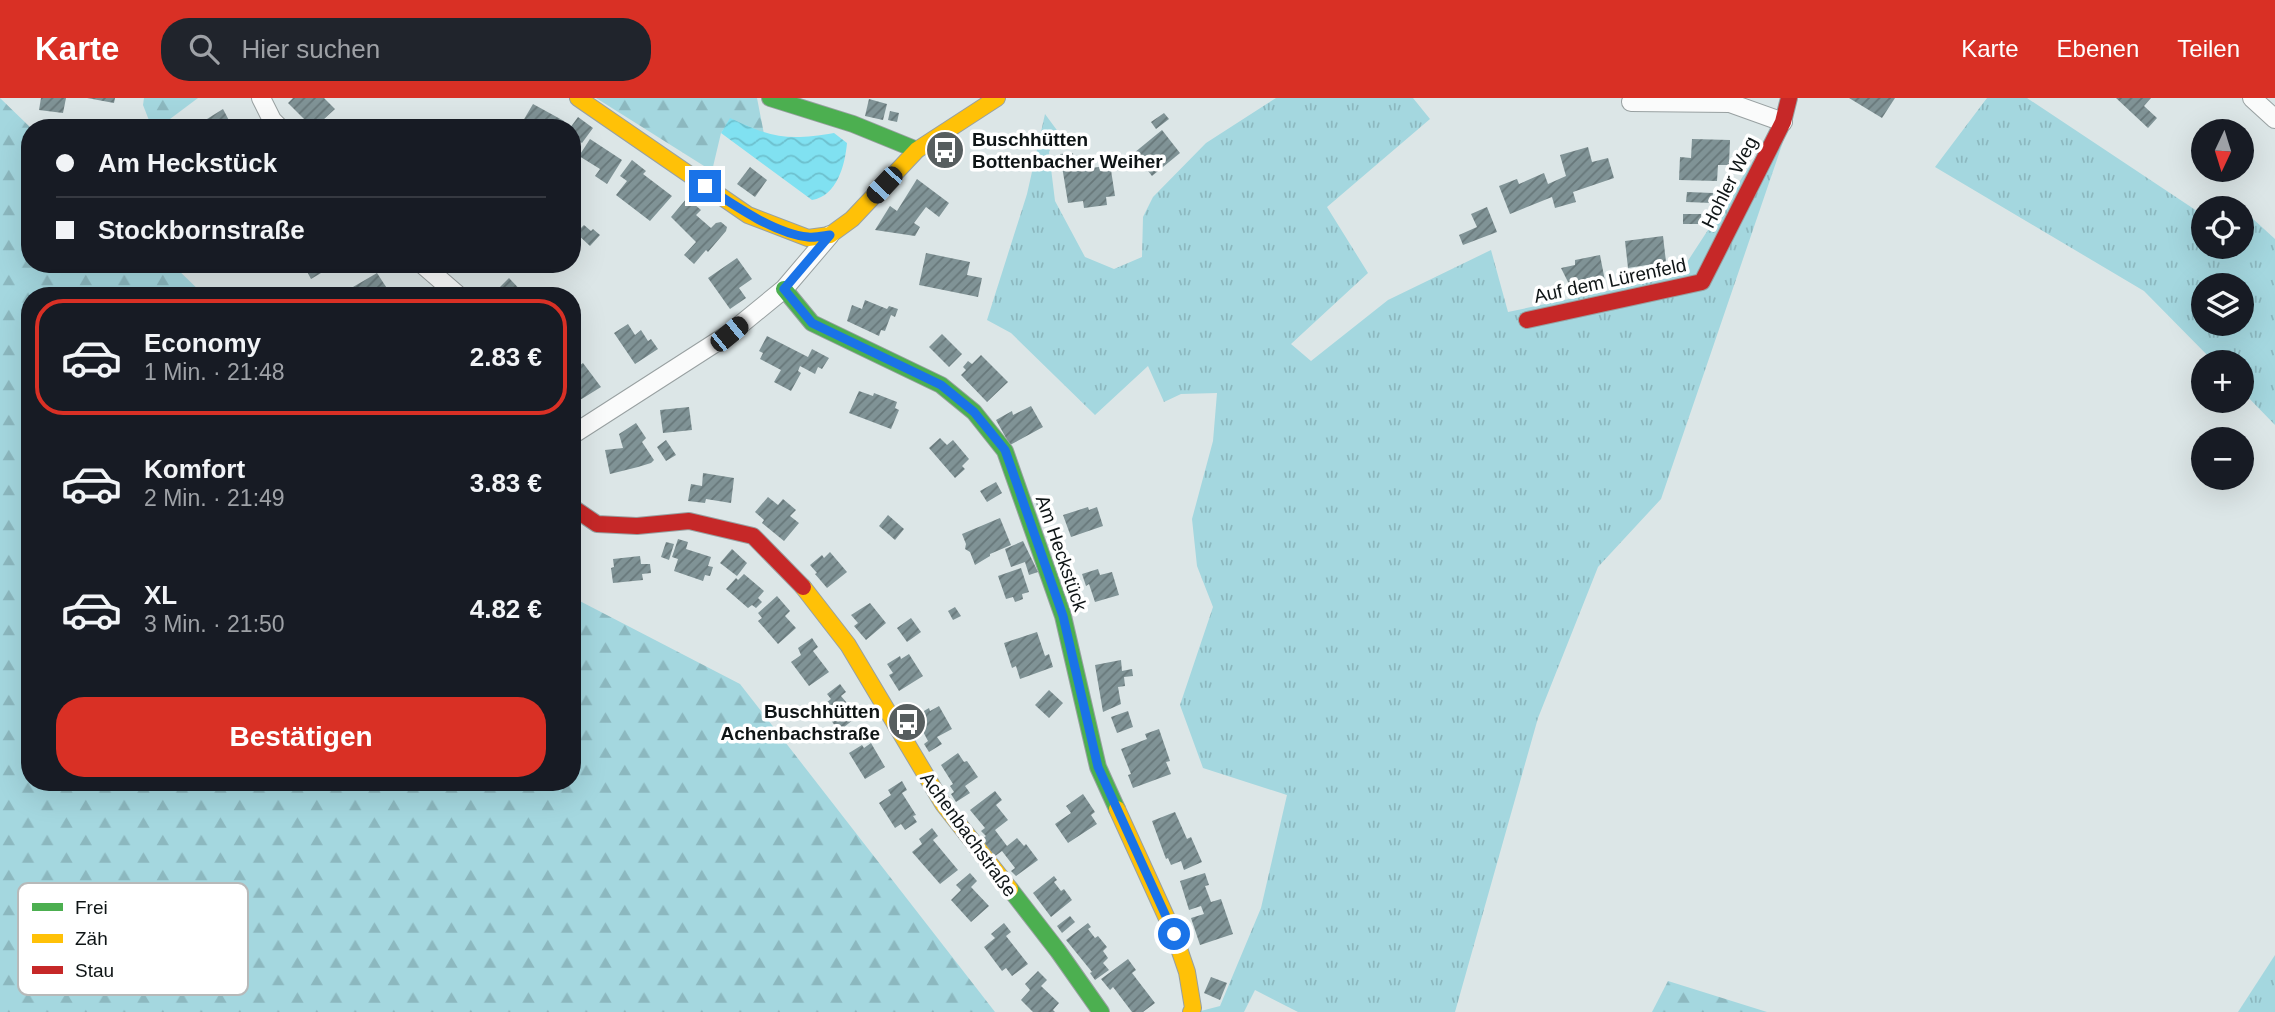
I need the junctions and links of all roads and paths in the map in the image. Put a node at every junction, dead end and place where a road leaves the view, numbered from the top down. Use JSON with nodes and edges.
{"nodes":[{"id":1,"x":261,"y":98,"type":"edge"},
{"id":2,"x":578,"y":98,"type":"edge"},
{"id":3,"x":770,"y":98,"type":"edge"},
{"id":4,"x":998,"y":98,"type":"edge"},
{"id":5,"x":1789,"y":98,"type":"edge"},
{"id":6,"x":2252,"y":98,"type":"edge"},
{"id":7,"x":1631,"y":102,"type":"dead end"},
{"id":8,"x":272,"y":119,"type":"edge"},
{"id":9,"x":2275,"y":119,"type":"edge"},
{"id":10,"x":1783,"y":122,"type":"junction"},
{"id":11,"x":917,"y":150,"type":"junction"},
{"id":12,"x":830,"y":235,"type":"junction"},
{"id":13,"x":433,"y":273,"type":"edge"},
{"id":14,"x":1702,"y":282,"type":"joint"},
{"id":15,"x":449,"y":287,"type":"edge"},
{"id":16,"x":784,"y":289,"type":"junction"},
{"id":17,"x":1527,"y":320,"type":"dead end"},
{"id":18,"x":581,"y":429,"type":"edge"},
{"id":19,"x":581,"y":513,"type":"edge"},
{"id":20,"x":1101,"y":1012,"type":"edge"},
{"id":21,"x":1191,"y":1012,"type":"edge"}],
"edges":[{"from":1,"to":8,"type":"street"},
{"from":2,"to":12,"type":"street"},
{"from":3,"to":11,"type":"street"},
{"from":4,"to":11,"type":"street"},
{"from":5,"to":10,"type":"street","name":"Hohler Weg"},
{"from":6,"to":9,"type":"street"},
{"from":7,"to":10,"type":"street"},
{"from":10,"to":14,"type":"street","name":"Hohler Weg"},
{"from":11,"to":12,"type":"street"},
{"from":12,"to":16,"type":"street"},
{"from":13,"to":15,"type":"street"},
{"from":14,"to":17,"type":"street","name":"Auf dem Lürenfeld"},
{"from":16,"to":18,"type":"street"},
{"from":16,"to":21,"type":"street","name":"Am Heckstück"},
{"from":19,"to":20,"type":"street","name":"Achenbachstraße"}]}
